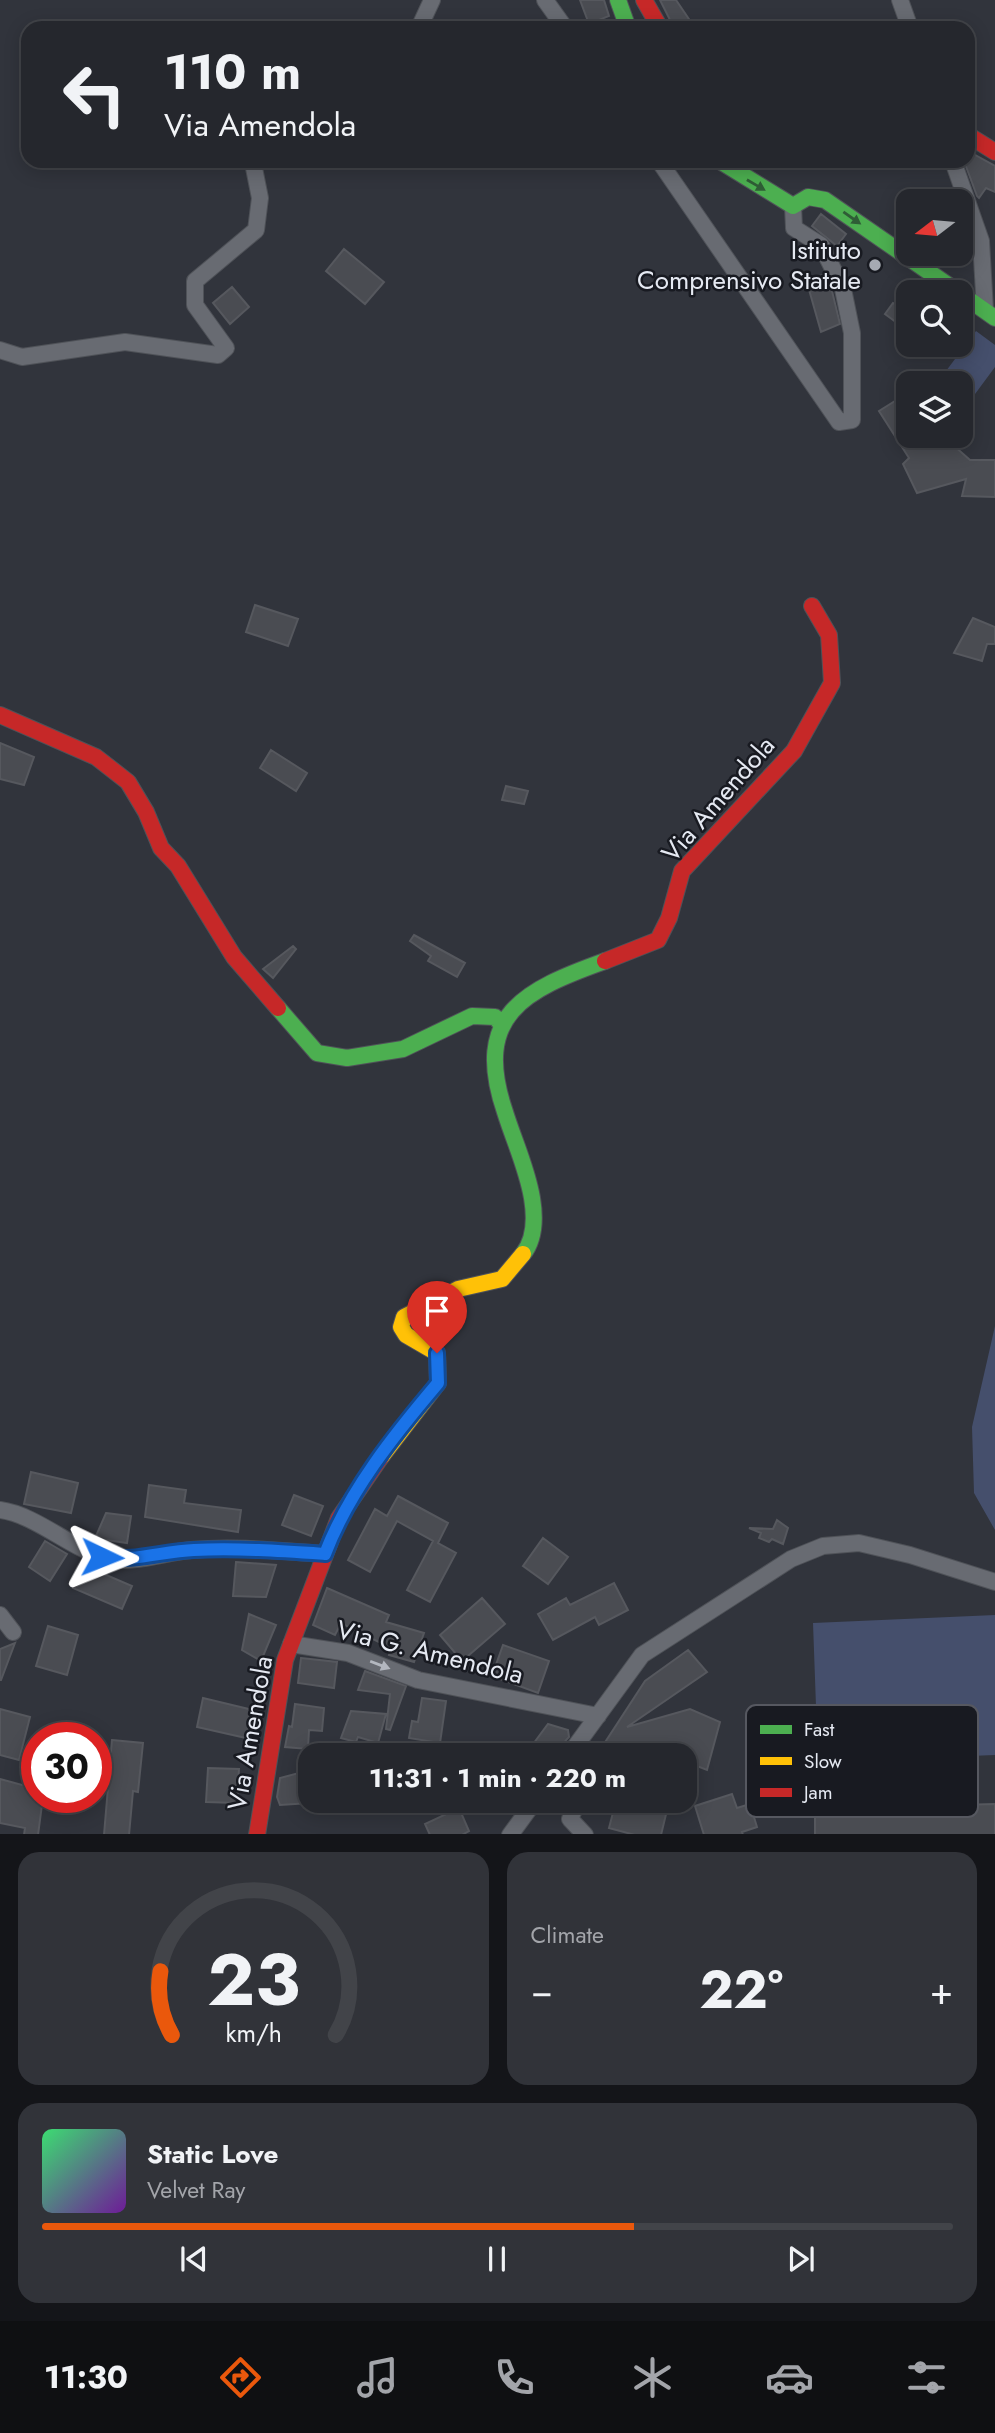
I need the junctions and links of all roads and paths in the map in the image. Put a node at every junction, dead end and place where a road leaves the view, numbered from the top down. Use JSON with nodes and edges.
{"nodes":[{"id":1,"x":432,"y":0,"type":"edge"},
{"id":2,"x":545,"y":0,"type":"edge"},
{"id":3,"x":618,"y":0,"type":"edge"},
{"id":4,"x":644,"y":0,"type":"edge"},
{"id":5,"x":900,"y":0,"type":"edge"},
{"id":6,"x":422,"y":21,"type":"edge"},
{"id":7,"x":560,"y":21,"type":"edge"},
{"id":8,"x":626,"y":21,"type":"edge"},
{"id":9,"x":656,"y":21,"type":"edge"},
{"id":10,"x":908,"y":21,"type":"edge"},
{"id":11,"x":975,"y":139,"type":"edge"},
{"id":12,"x":995,"y":152,"type":"edge"},
{"id":13,"x":254,"y":168,"type":"edge"},
{"id":14,"x":664,"y":168,"type":"edge"},
{"id":15,"x":729,"y":168,"type":"edge"},
{"id":16,"x":955,"y":168,"type":"edge"},
{"id":17,"x":793,"y":206,"type":"junction"},
{"id":18,"x":941,"y":280,"type":"edge"},
{"id":19,"x":973,"y":302,"type":"edge"},
{"id":20,"x":990,"y":314,"type":"edge"},
{"id":21,"x":0,"y":350,"type":"edge"},
{"id":22,"x":812,"y":606,"type":"dead end"},
{"id":23,"x":0,"y":715,"type":"edge"},
{"id":24,"x":502,"y":1025,"type":"junction"},
{"id":25,"x":0,"y":1510,"type":"edge"},
{"id":26,"x":325,"y":1554,"type":"junction"},
{"id":27,"x":995,"y":1582,"type":"edge"},
{"id":28,"x":0,"y":1615,"type":"edge"},
{"id":29,"x":13,"y":1632,"type":"dead end"},
{"id":30,"x":290,"y":1644,"type":"junction"},
{"id":31,"x":598,"y":1716,"type":"junction"},
{"id":32,"x":580,"y":1743,"type":"edge"},
{"id":33,"x":526,"y":1813,"type":"edge"},
{"id":34,"x":573,"y":1813,"type":"edge"},
{"id":35,"x":257,"y":1834,"type":"edge"},
{"id":36,"x":511,"y":1834,"type":"edge"},
{"id":37,"x":584,"y":1834,"type":"edge"}],
"edges":[{"from":1,"to":6,"type":"street"},
{"from":2,"to":7,"type":"street"},
{"from":3,"to":8,"type":"street"},
{"from":4,"to":9,"type":"street"},
{"from":5,"to":10,"type":"street"},
{"from":11,"to":12,"type":"street"},
{"from":13,"to":21,"type":"street"},
{"from":14,"to":17,"type":"street"},
{"from":15,"to":17,"type":"street","one_way":true},
{"from":16,"to":20,"type":"street"},
{"from":17,"to":18,"type":"street","one_way":true},
{"from":19,"to":20,"type":"street"},
{"from":22,"to":24,"type":"street","name":"Via Amendola"},
{"from":23,"to":24,"type":"street"},
{"from":24,"to":26,"type":"street","name":"Via Amendola"},
{"from":25,"to":26,"type":"street"},
{"from":26,"to":30,"type":"street","name":"Via Amendola"},
{"from":27,"to":31,"type":"street"},
{"from":28,"to":29,"type":"street"},
{"from":30,"to":31,"type":"street","name":"Via G. Amendola","one_way":true},
{"from":30,"to":35,"type":"street","name":"Via Amendola"},
{"from":31,"to":32,"type":"street"},
{"from":33,"to":36,"type":"street"},
{"from":34,"to":37,"type":"street"}]}
